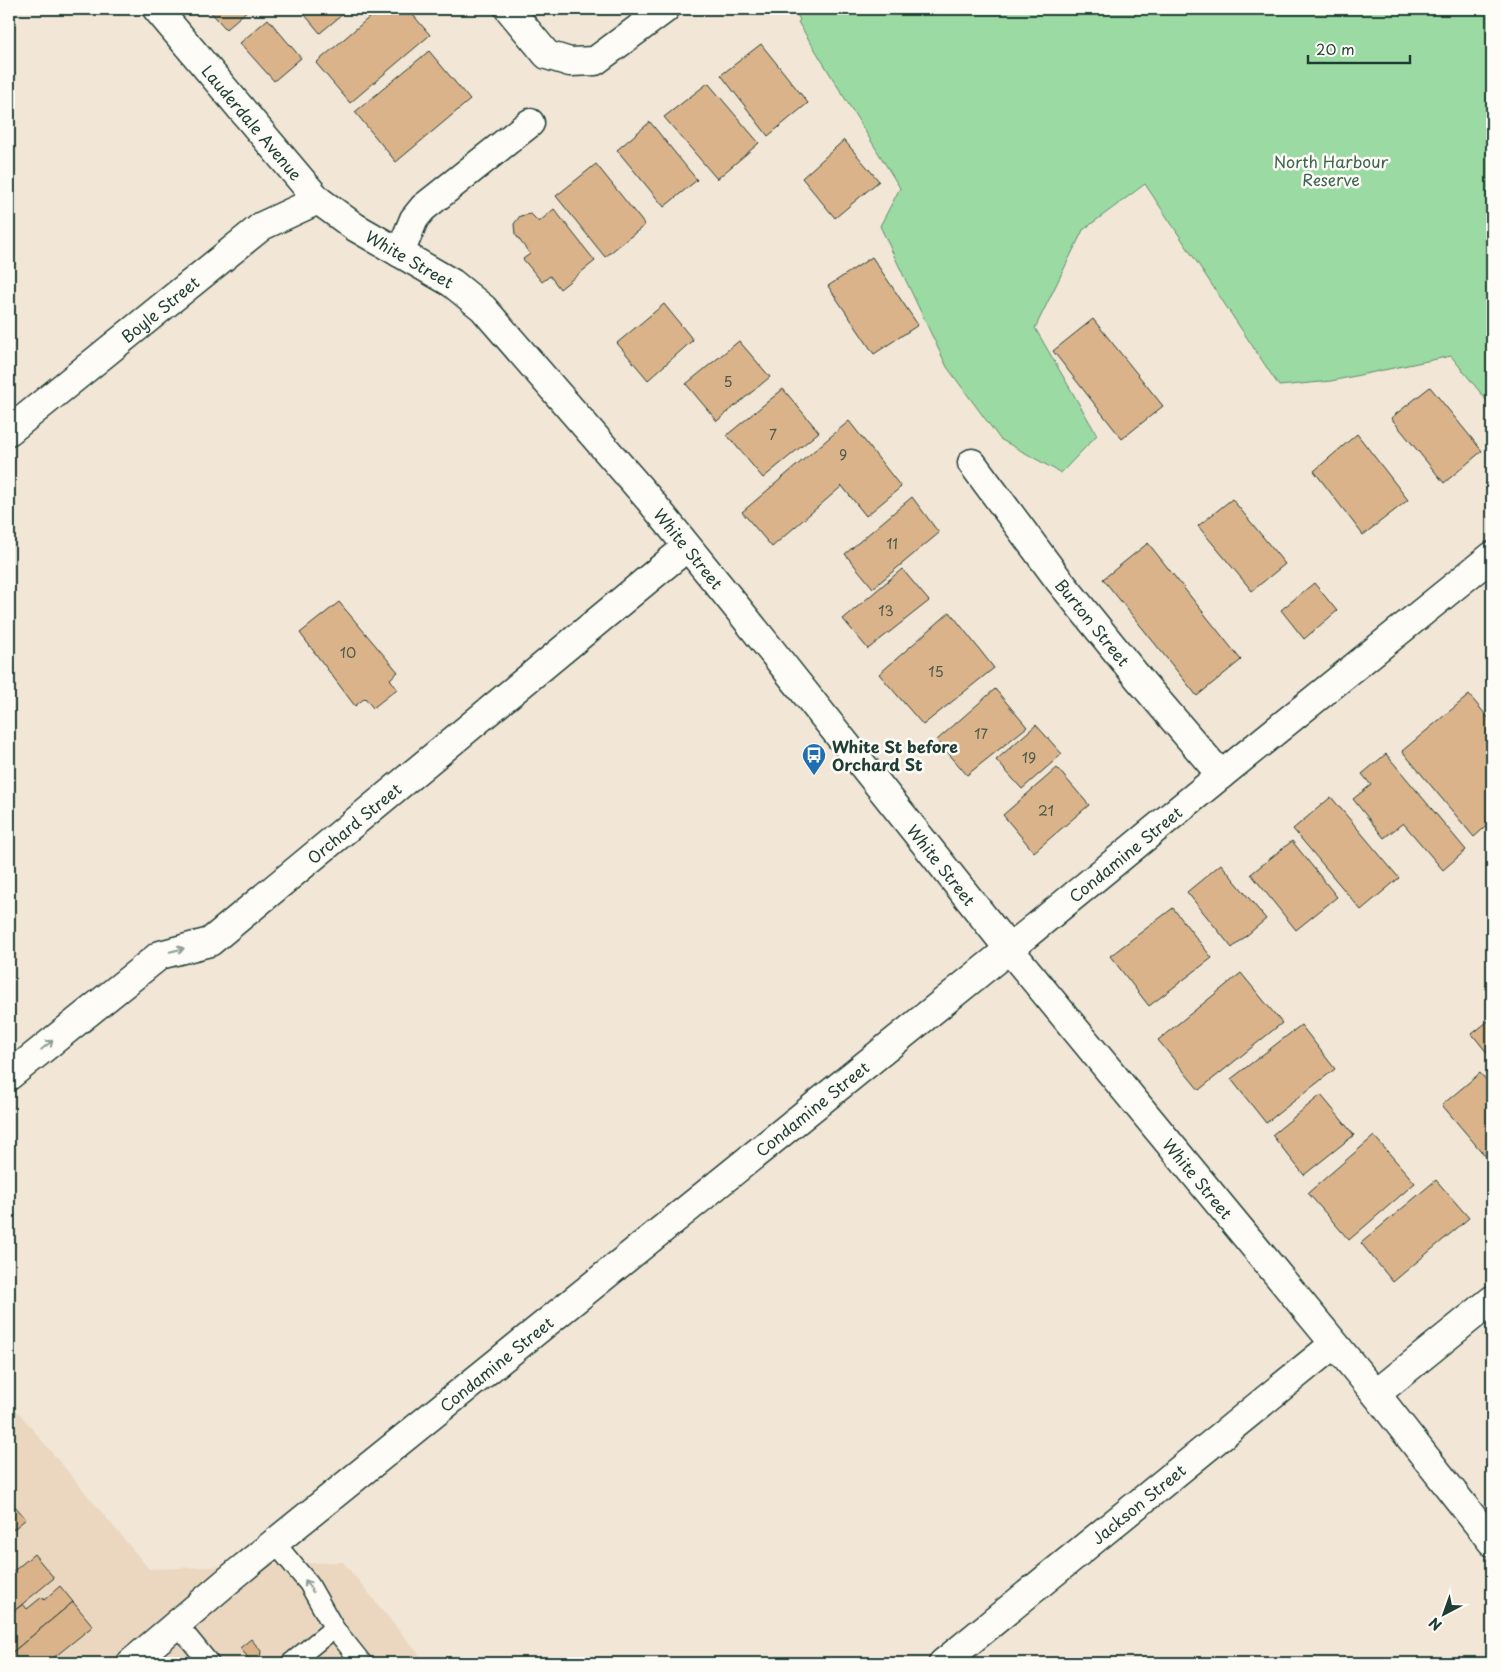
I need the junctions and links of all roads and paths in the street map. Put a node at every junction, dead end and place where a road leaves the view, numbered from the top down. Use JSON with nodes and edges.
{"nodes":[{"id":1,"x":157,"y":9,"type":"edge"},
{"id":2,"x":509,"y":9,"type":"edge"},
{"id":3,"x":665,"y":9,"type":"edge"},
{"id":4,"x":530,"y":123,"type":"dead end"},
{"id":5,"x":318,"y":200,"type":"junction"},
{"id":6,"x":355,"y":227,"type":"joint"},
{"id":7,"x":400,"y":254,"type":"junction"},
{"id":8,"x":9,"y":431,"type":"edge"},
{"id":9,"x":972,"y":463,"type":"dead end"},
{"id":10,"x":688,"y":547,"type":"junction"},
{"id":11,"x":1492,"y":556,"type":"edge"},
{"id":12,"x":1221,"y":775,"type":"junction"},
{"id":13,"x":1009,"y":949,"type":"junction"},
{"id":14,"x":9,"y":1076,"type":"edge"},
{"id":15,"x":1492,"y":1300,"type":"edge"},
{"id":16,"x":1334,"y":1344,"type":"junction"},
{"id":17,"x":1376,"y":1394,"type":"junction"},
{"id":18,"x":1492,"y":1542,"type":"edge"},
{"id":19,"x":275,"y":1543,"type":"junction"},
{"id":20,"x":178,"y":1625,"type":"junction"},
{"id":21,"x":334,"y":1628,"type":"junction"},
{"id":22,"x":131,"y":1663,"type":"edge"},
{"id":23,"x":209,"y":1663,"type":"edge"},
{"id":24,"x":291,"y":1663,"type":"edge"},
{"id":25,"x":362,"y":1663,"type":"edge"},
{"id":26,"x":943,"y":1663,"type":"edge"}],
"edges":[{"from":1,"to":5,"type":"street","name":"Lauderdale Avenue"},
{"from":2,"to":3,"type":"street"},
{"from":4,"to":7,"type":"street"},
{"from":5,"to":6,"type":"street","name":"Lauderdale Avenue"},
{"from":5,"to":8,"type":"street","name":"Boyle Street"},
{"from":6,"to":7,"type":"street","name":"White Street"},
{"from":7,"to":10,"type":"street","name":"White Street"},
{"from":9,"to":12,"type":"street","name":"Burton Street"},
{"from":10,"to":13,"type":"street","name":"White Street"},
{"from":14,"to":10,"type":"street","name":"Orchard Street","one_way":true},
{"from":11,"to":12,"type":"street","name":"Condamine Street"},
{"from":12,"to":13,"type":"street","name":"Condamine Street"},
{"from":13,"to":16,"type":"street","name":"White Street"},
{"from":13,"to":19,"type":"street","name":"Condamine Street"},
{"from":15,"to":17,"type":"street"},
{"from":16,"to":17,"type":"street","name":"White Street"},
{"from":16,"to":26,"type":"street","name":"Jackson Street"},
{"from":17,"to":18,"type":"street","name":"White Street"},
{"from":19,"to":20,"type":"street","name":"Condamine Street"},
{"from":21,"to":19,"type":"lane","one_way":true},
{"from":20,"to":22,"type":"street","name":"Condamine Street"},
{"from":20,"to":23,"type":"lane"},
{"from":21,"to":24,"type":"lane"},
{"from":21,"to":25,"type":"lane"}]}
